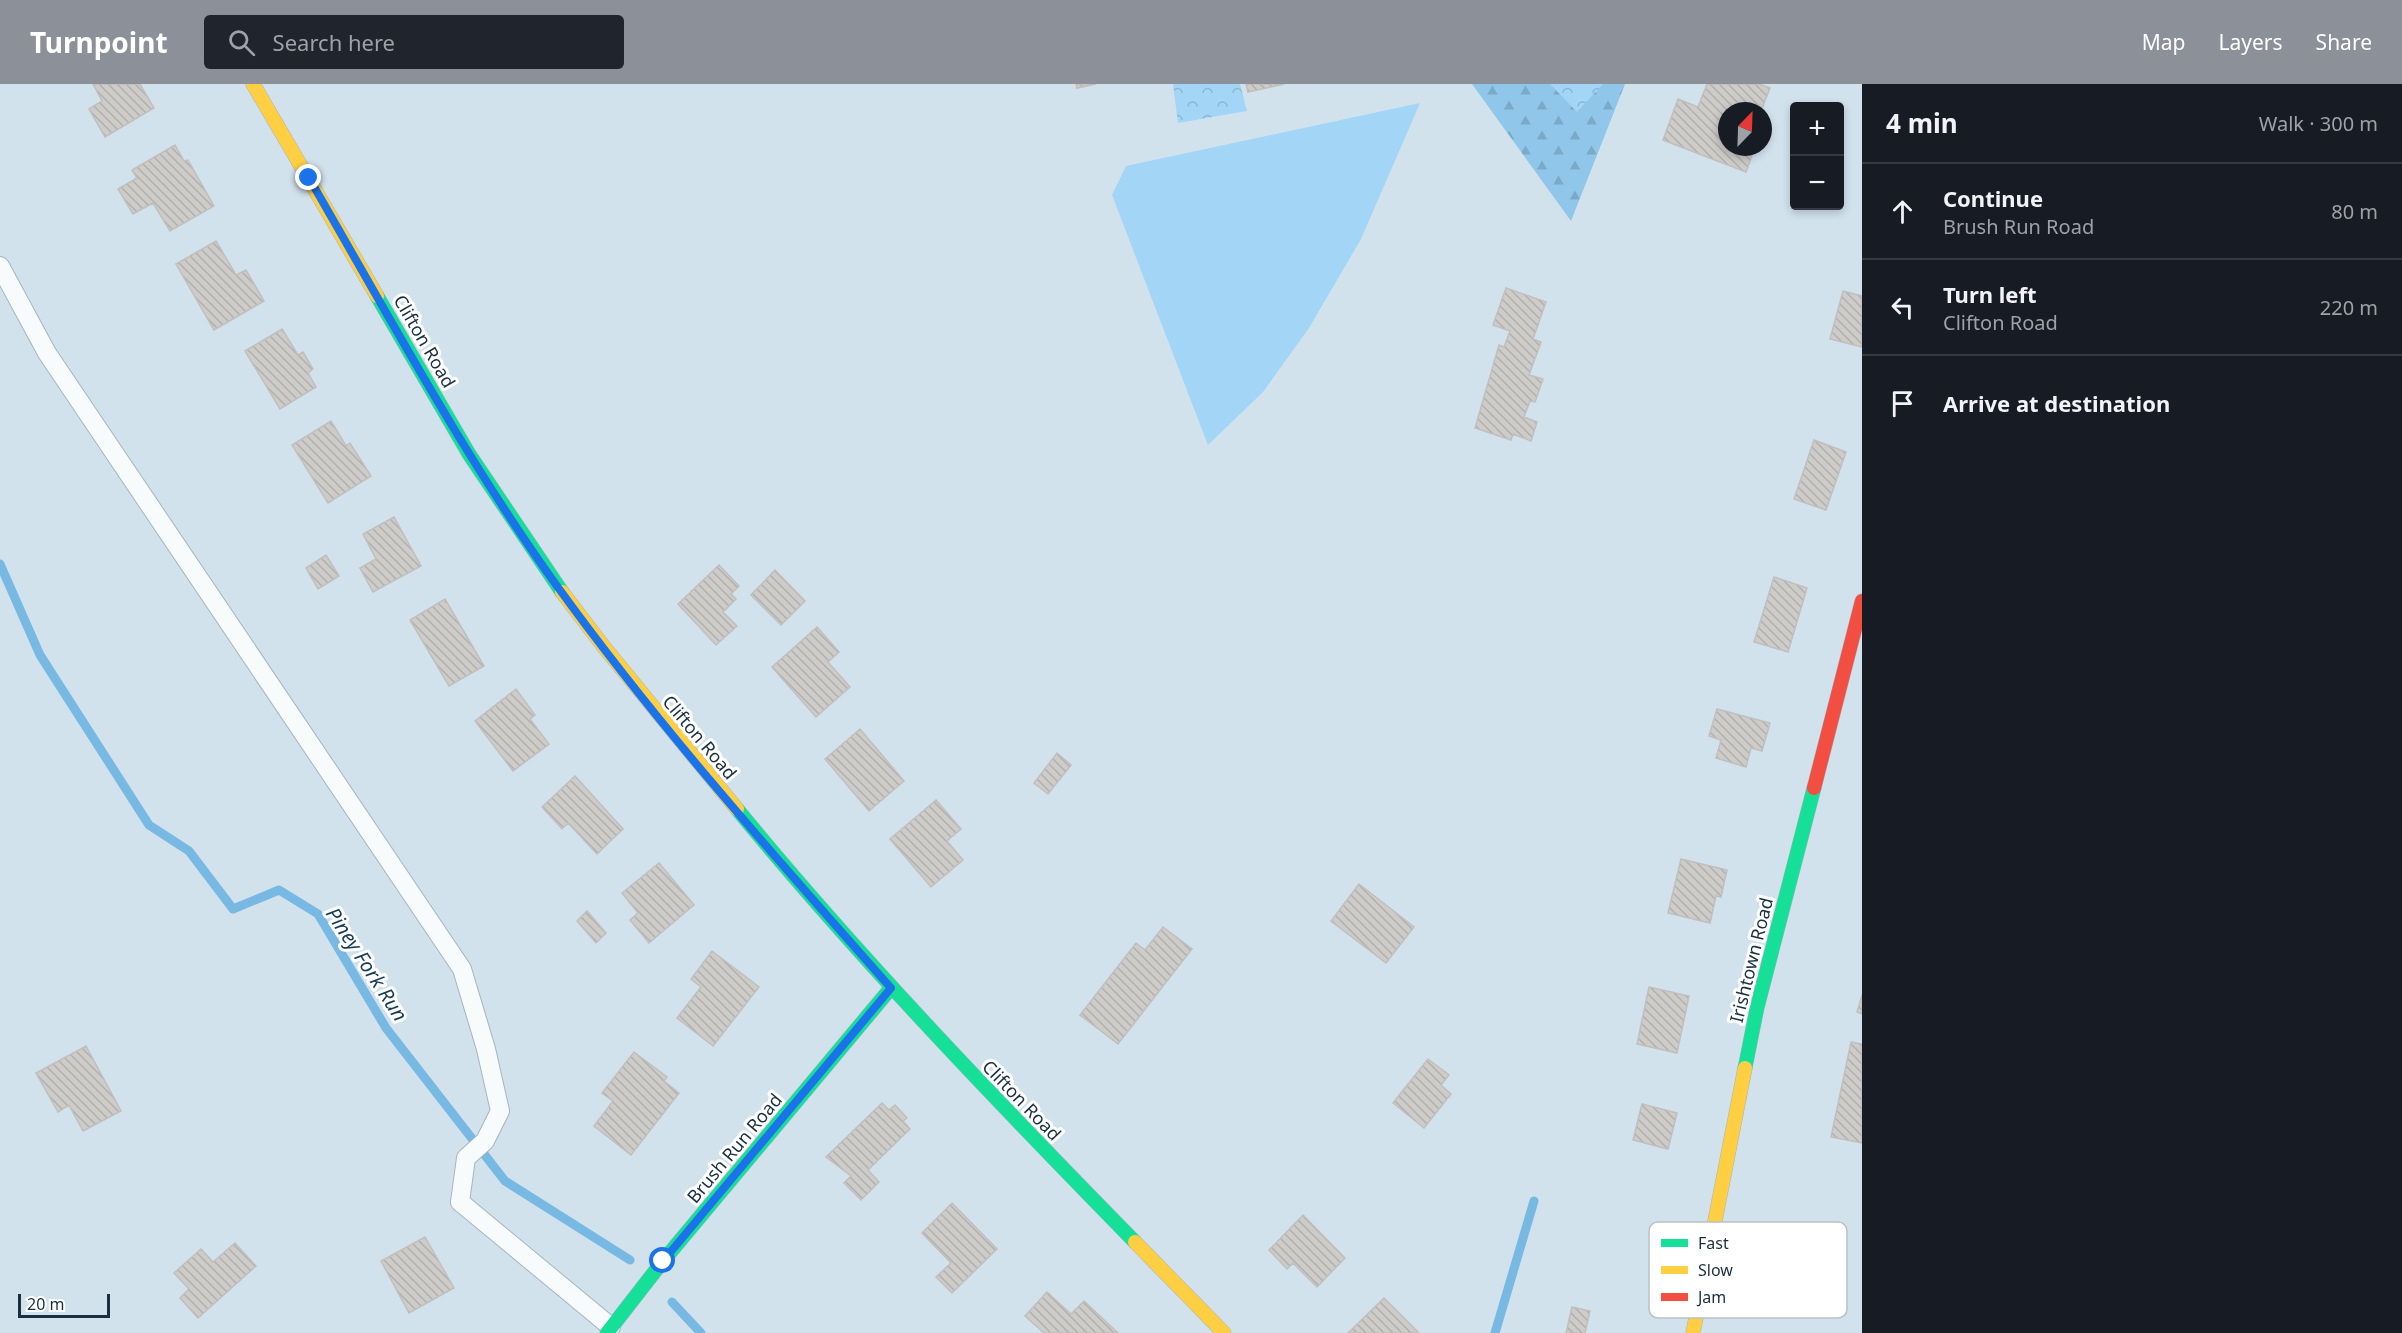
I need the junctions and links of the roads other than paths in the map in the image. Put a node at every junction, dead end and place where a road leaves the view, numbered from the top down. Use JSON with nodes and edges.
{"nodes":[{"id":1,"x":253,"y":84,"type":"edge"},
{"id":2,"x":0,"y":266,"type":"edge"},
{"id":3,"x":1862,"y":600,"type":"edge"},
{"id":4,"x":891,"y":988,"type":"junction"},
{"id":5,"x":1715,"y":1222,"type":"edge"},
{"id":6,"x":1696,"y":1318,"type":"edge"},
{"id":7,"x":609,"y":1330,"type":"edge"},
{"id":8,"x":1224,"y":1333,"type":"edge"},
{"id":9,"x":1693,"y":1333,"type":"edge"}],
"edges":[{"from":1,"to":4,"type":"main road","name":"Clifton Road"},
{"from":2,"to":7,"type":"lane"},
{"from":3,"to":5,"type":"main road","name":"Irishtown Road"},
{"from":4,"to":7,"type":"main road","name":"Brush Run Road"},
{"from":4,"to":8,"type":"main road","name":"Clifton Road"},
{"from":6,"to":9,"type":"main road","name":"Irishtown Road"}]}
